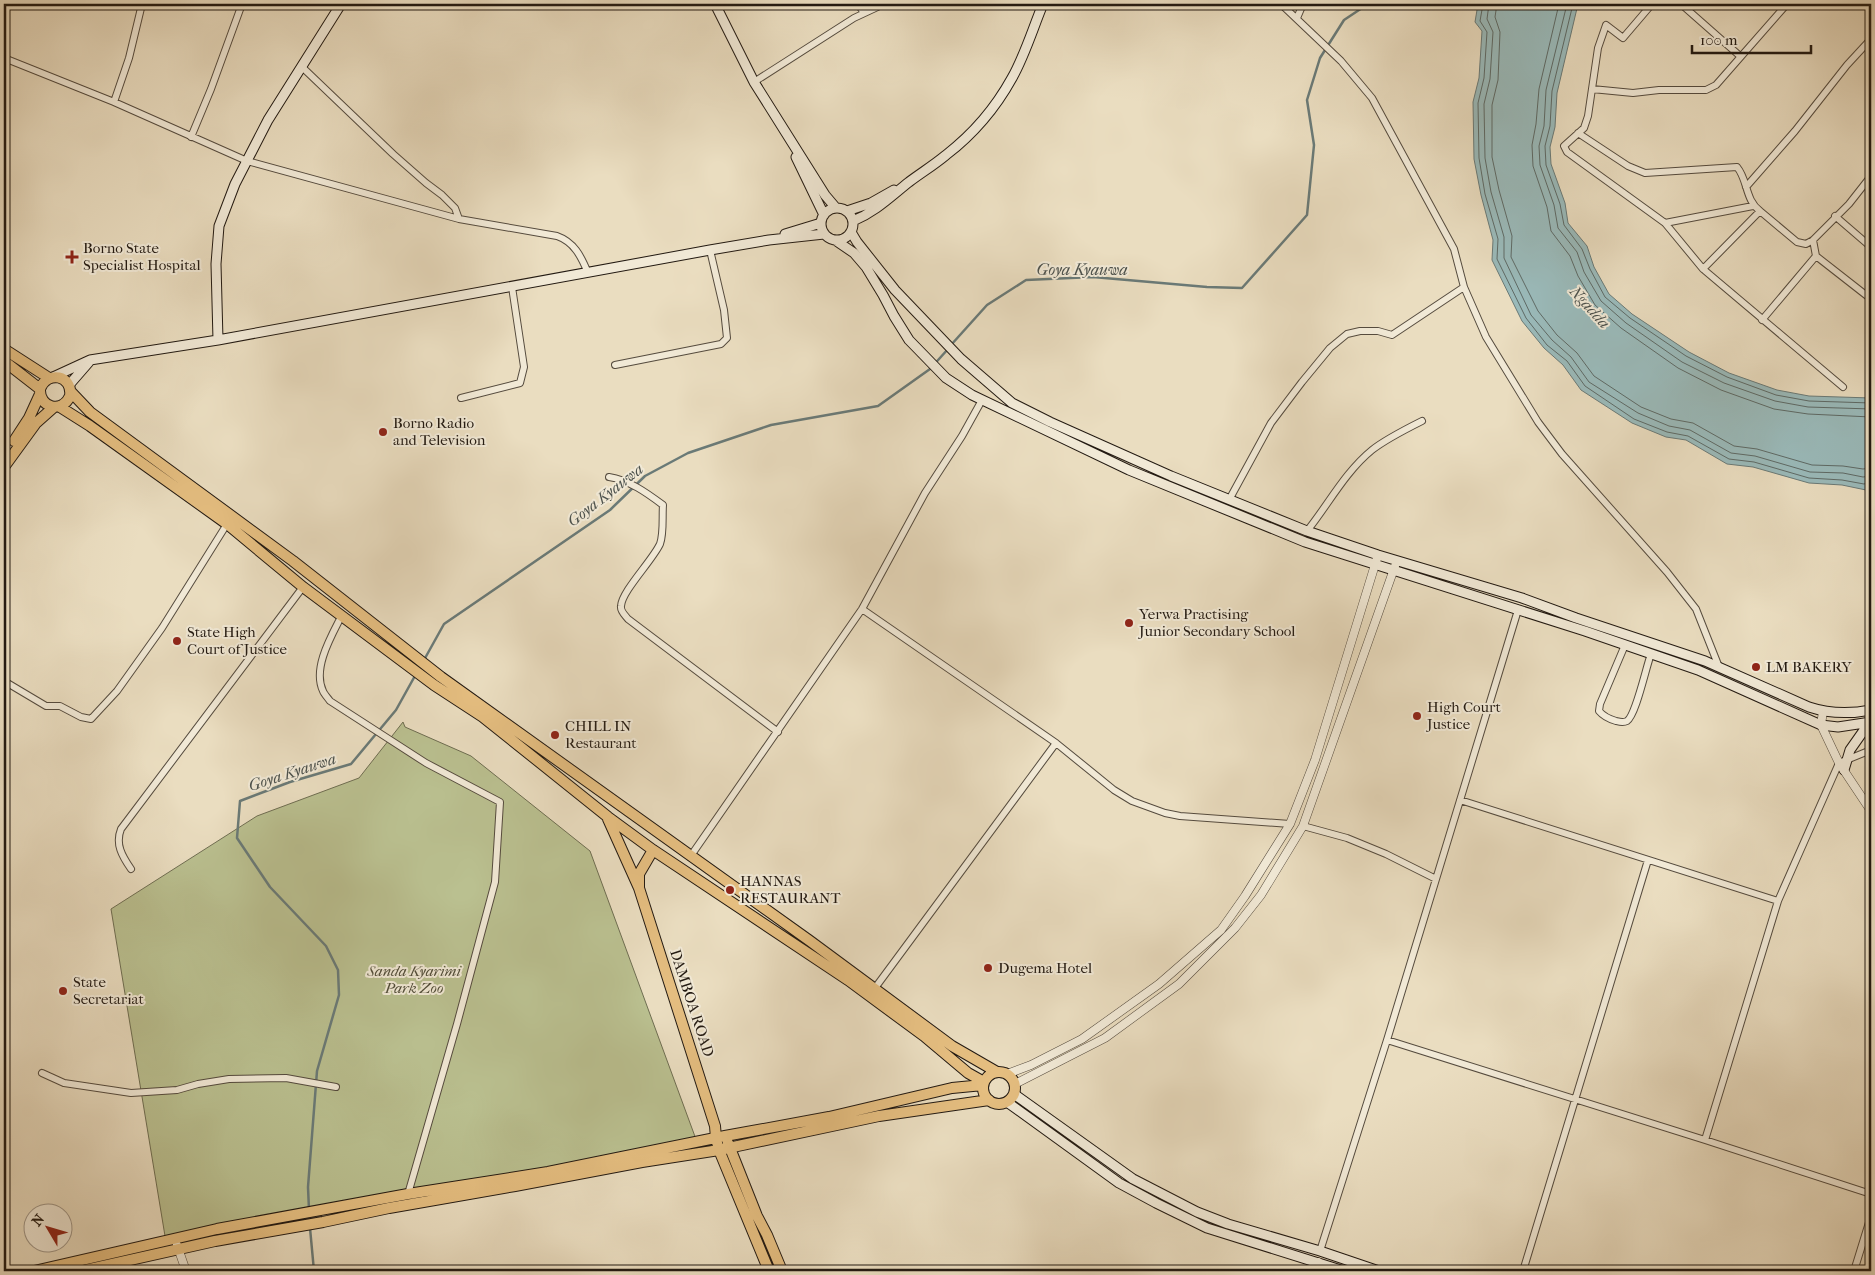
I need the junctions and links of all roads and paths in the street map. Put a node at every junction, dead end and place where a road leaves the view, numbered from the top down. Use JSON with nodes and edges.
{"nodes":[{"id":1,"x":142,"y":4,"type":"edge"},
{"id":2,"x":242,"y":4,"type":"edge"},
{"id":3,"x":341,"y":4,"type":"edge"},
{"id":4,"x":715,"y":4,"type":"edge"},
{"id":5,"x":858,"y":4,"type":"edge"},
{"id":6,"x":884,"y":4,"type":"edge"},
{"id":7,"x":1043,"y":4,"type":"edge"},
{"id":8,"x":1281,"y":4,"type":"edge"},
{"id":9,"x":1303,"y":4,"type":"edge"},
{"id":10,"x":1652,"y":4,"type":"edge"},
{"id":11,"x":1681,"y":4,"type":"edge"},
{"id":12,"x":1787,"y":4,"type":"edge"},
{"id":13,"x":864,"y":13,"type":"junction"},
{"id":14,"x":1297,"y":18,"type":"junction"},
{"id":15,"x":1871,"y":39,"type":"edge"},
{"id":16,"x":1740,"y":56,"type":"junction"},
{"id":17,"x":4,"y":58,"type":"edge"},
{"id":18,"x":301,"y":66,"type":"junction"},
{"id":19,"x":754,"y":82,"type":"junction"},
{"id":20,"x":1592,"y":89,"type":"junction"},
{"id":21,"x":114,"y":102,"type":"junction"},
{"id":22,"x":1578,"y":133,"type":"junction"},
{"id":23,"x":190,"y":137,"type":"junction"},
{"id":24,"x":791,"y":142,"type":"junction"},
{"id":25,"x":247,"y":161,"type":"junction"},
{"id":26,"x":1871,"y":176,"type":"edge"},
{"id":27,"x":908,"y":183,"type":"junction"},
{"id":28,"x":1746,"y":187,"type":"junction"},
{"id":29,"x":1753,"y":206,"type":"junction"},
{"id":30,"x":836,"y":208,"type":"junction"},
{"id":31,"x":847,"y":211,"type":"junction"},
{"id":32,"x":1760,"y":211,"type":"junction"},
{"id":33,"x":1835,"y":216,"type":"junction"},
{"id":34,"x":459,"y":219,"type":"junction"},
{"id":35,"x":822,"y":219,"type":"junction"},
{"id":36,"x":852,"y":221,"type":"junction"},
{"id":37,"x":1665,"y":223,"type":"junction"},
{"id":38,"x":851,"y":232,"type":"junction"},
{"id":39,"x":824,"y":234,"type":"junction"},
{"id":40,"x":769,"y":240,"type":"junction"},
{"id":41,"x":836,"y":240,"type":"junction"},
{"id":42,"x":1813,"y":240,"type":"junction"},
{"id":43,"x":1871,"y":247,"type":"edge"},
{"id":44,"x":710,"y":250,"type":"junction"},
{"id":45,"x":1816,"y":256,"type":"junction"},
{"id":46,"x":1703,"y":269,"type":"junction"},
{"id":47,"x":588,"y":273,"type":"junction"},
{"id":48,"x":512,"y":287,"type":"junction"},
{"id":49,"x":1464,"y":287,"type":"junction"},
{"id":50,"x":1871,"y":299,"type":"edge"},
{"id":51,"x":1762,"y":320,"type":"junction"},
{"id":52,"x":218,"y":340,"type":"junction"},
{"id":53,"x":4,"y":349,"type":"edge"},
{"id":54,"x":90,"y":360,"type":"junction"},
{"id":55,"x":4,"y":361,"type":"edge"},
{"id":56,"x":615,"y":365,"type":"dead end"},
{"id":57,"x":51,"y":377,"type":"junction"},
{"id":58,"x":1843,"y":387,"type":"dead end"},
{"id":59,"x":70,"y":388,"type":"junction"},
{"id":60,"x":40,"y":392,"type":"junction"},
{"id":61,"x":461,"y":398,"type":"dead end"},
{"id":62,"x":982,"y":400,"type":"junction"},
{"id":63,"x":57,"y":407,"type":"junction"},
{"id":64,"x":1422,"y":421,"type":"dead end"},
{"id":65,"x":4,"y":456,"type":"edge"},
{"id":66,"x":4,"y":467,"type":"edge"},
{"id":67,"x":609,"y":477,"type":"dead end"},
{"id":68,"x":1229,"y":500,"type":"junction"},
{"id":69,"x":227,"y":524,"type":"junction"},
{"id":70,"x":1307,"y":531,"type":"junction"},
{"id":71,"x":1376,"y":559,"type":"junction"},
{"id":72,"x":1396,"y":565,"type":"junction"},
{"id":73,"x":303,"y":587,"type":"junction"},
{"id":74,"x":862,"y":609,"type":"junction"},
{"id":75,"x":1518,"y":610,"type":"junction"},
{"id":76,"x":342,"y":615,"type":"junction"},
{"id":77,"x":1625,"y":645,"type":"junction"},
{"id":78,"x":1651,"y":654,"type":"junction"},
{"id":79,"x":1719,"y":667,"type":"junction"},
{"id":80,"x":4,"y":681,"type":"edge"},
{"id":81,"x":1871,"y":710,"type":"edge"},
{"id":82,"x":1823,"y":712,"type":"junction"},
{"id":83,"x":1870,"y":723,"type":"edge"},
{"id":84,"x":1822,"y":725,"type":"junction"},
{"id":85,"x":778,"y":732,"type":"junction"},
{"id":86,"x":1056,"y":743,"type":"junction"},
{"id":87,"x":1871,"y":750,"type":"edge"},
{"id":88,"x":1844,"y":764,"type":"junction"},
{"id":89,"x":1460,"y":800,"type":"junction"},
{"id":90,"x":1871,"y":810,"type":"edge"},
{"id":91,"x":608,"y":817,"type":"junction"},
{"id":92,"x":1290,"y":824,"type":"junction"},
{"id":93,"x":1303,"y":826,"type":"junction"},
{"id":94,"x":653,"y":850,"type":"junction"},
{"id":95,"x":690,"y":857,"type":"junction"},
{"id":96,"x":1648,"y":860,"type":"junction"},
{"id":97,"x":131,"y":869,"type":"dead end"},
{"id":98,"x":1436,"y":879,"type":"junction"},
{"id":99,"x":639,"y":888,"type":"junction"},
{"id":100,"x":1778,"y":901,"type":"junction"},
{"id":101,"x":875,"y":988,"type":"junction"},
{"id":102,"x":1387,"y":1040,"type":"junction"},
{"id":103,"x":958,"y":1065,"type":"junction"},
{"id":104,"x":42,"y":1073,"type":"dead end"},
{"id":105,"x":1002,"y":1073,"type":"junction"},
{"id":106,"x":984,"y":1084,"type":"junction"},
{"id":107,"x":333,"y":1086,"type":"dead end"},
{"id":108,"x":952,"y":1088,"type":"junction"},
{"id":109,"x":1015,"y":1089,"type":"junction"},
{"id":110,"x":989,"y":1100,"type":"junction"},
{"id":111,"x":1576,"y":1100,"type":"junction"},
{"id":112,"x":1007,"y":1102,"type":"junction"},
{"id":113,"x":720,"y":1137,"type":"junction"},
{"id":114,"x":1706,"y":1140,"type":"junction"},
{"id":115,"x":730,"y":1147,"type":"junction"},
{"id":116,"x":719,"y":1150,"type":"junction"},
{"id":117,"x":408,"y":1194,"type":"junction"},
{"id":118,"x":1871,"y":1194,"type":"edge"},
{"id":119,"x":1871,"y":1216,"type":"edge"},
{"id":120,"x":177,"y":1244,"type":"junction"},
{"id":121,"x":1320,"y":1251,"type":"junction"},
{"id":122,"x":1317,"y":1267,"type":"edge"},
{"id":123,"x":34,"y":1271,"type":"edge"},
{"id":124,"x":81,"y":1271,"type":"edge"},
{"id":125,"x":186,"y":1271,"type":"edge"},
{"id":126,"x":769,"y":1271,"type":"edge"},
{"id":127,"x":782,"y":1271,"type":"edge"},
{"id":128,"x":1344,"y":1271,"type":"edge"},
{"id":129,"x":1379,"y":1271,"type":"edge"},
{"id":130,"x":1523,"y":1271,"type":"edge"},
{"id":131,"x":1854,"y":1271,"type":"edge"}],
"edges":[{"from":1,"to":21,"type":"street"},
{"from":2,"to":23,"type":"street"},
{"from":3,"to":18,"type":"main road"},
{"from":4,"to":19,"type":"main road"},
{"from":5,"to":13,"type":"street"},
{"from":6,"to":13,"type":"street"},
{"from":7,"to":27,"type":"main road"},
{"from":8,"to":14,"type":"street"},
{"from":9,"to":14,"type":"street"},
{"from":10,"to":20,"type":"street"},
{"from":11,"to":16,"type":"street"},
{"from":12,"to":16,"type":"street"},
{"from":13,"to":19,"type":"street"},
{"from":14,"to":49,"type":"street"},
{"from":15,"to":28,"type":"street"},
{"from":16,"to":20,"type":"street"},
{"from":17,"to":21,"type":"street"},
{"from":18,"to":25,"type":"main road"},
{"from":18,"to":34,"type":"street"},
{"from":19,"to":24,"type":"main road"},
{"from":20,"to":22,"type":"street"},
{"from":21,"to":23,"type":"street"},
{"from":22,"to":28,"type":"street"},
{"from":22,"to":37,"type":"street"},
{"from":23,"to":25,"type":"street"},
{"from":24,"to":30,"type":"main road"},
{"from":24,"to":35,"type":"main road"},
{"from":25,"to":34,"type":"street"},
{"from":25,"to":52,"type":"main road"},
{"from":26,"to":33,"type":"street"},
{"from":27,"to":31,"type":"main road"},
{"from":27,"to":36,"type":"main road"},
{"from":28,"to":29,"type":"street"},
{"from":29,"to":32,"type":"street"},
{"from":29,"to":37,"type":"street"},
{"from":30,"to":31,"type":"main road"},
{"from":30,"to":35,"type":"main road"},
{"from":31,"to":36,"type":"main road"},
{"from":32,"to":42,"type":"street"},
{"from":32,"to":46,"type":"street"},
{"from":33,"to":42,"type":"street"},
{"from":33,"to":43,"type":"street"},
{"from":34,"to":47,"type":"street"},
{"from":35,"to":39,"type":"main road"},
{"from":35,"to":40,"type":"main road"},
{"from":36,"to":38,"type":"main road"},
{"from":37,"to":46,"type":"street"},
{"from":38,"to":41,"type":"main road"},
{"from":38,"to":68,"type":"main road"},
{"from":39,"to":40,"type":"main road"},
{"from":39,"to":41,"type":"main road"},
{"from":40,"to":44,"type":"main road"},
{"from":41,"to":62,"type":"main road"},
{"from":42,"to":45,"type":"street"},
{"from":44,"to":47,"type":"main road"},
{"from":44,"to":56,"type":"street"},
{"from":45,"to":50,"type":"street"},
{"from":45,"to":51,"type":"street"},
{"from":46,"to":51,"type":"street"},
{"from":47,"to":48,"type":"main road"},
{"from":48,"to":52,"type":"main road"},
{"from":48,"to":61,"type":"street"},
{"from":49,"to":68,"type":"street"},
{"from":49,"to":79,"type":"street"},
{"from":51,"to":58,"type":"street"},
{"from":52,"to":54,"type":"main road"},
{"from":53,"to":57,"type":"main road"},
{"from":54,"to":57,"type":"main road"},
{"from":54,"to":59,"type":"main road"},
{"from":55,"to":60,"type":"main road"},
{"from":57,"to":59,"type":"main road"},
{"from":57,"to":60,"type":"main road"},
{"from":59,"to":63,"type":"main road"},
{"from":59,"to":95,"type":"main road"},
{"from":60,"to":63,"type":"main road"},
{"from":60,"to":65,"type":"main road"},
{"from":62,"to":71,"type":"main road"},
{"from":62,"to":74,"type":"street"},
{"from":63,"to":66,"type":"main road"},
{"from":63,"to":69,"type":"main road"},
{"from":64,"to":70,"type":"street"},
{"from":67,"to":85,"type":"street"},
{"from":68,"to":70,"type":"main road"},
{"from":69,"to":73,"type":"main road"},
{"from":69,"to":80,"type":"street"},
{"from":70,"to":71,"type":"main road"},
{"from":71,"to":72,"type":"main road"},
{"from":71,"to":92,"type":"street"},
{"from":72,"to":75,"type":"main road"},
{"from":72,"to":79,"type":"main road"},
{"from":72,"to":93,"type":"street"},
{"from":73,"to":76,"type":"main road"},
{"from":73,"to":97,"type":"street"},
{"from":74,"to":85,"type":"street"},
{"from":74,"to":86,"type":"street"},
{"from":75,"to":77,"type":"main road"},
{"from":75,"to":89,"type":"street"},
{"from":76,"to":91,"type":"main road"},
{"from":76,"to":117,"type":"street"},
{"from":77,"to":78,"type":"main road"},
{"from":77,"to":78,"type":"street"},
{"from":78,"to":84,"type":"main road"},
{"from":79,"to":82,"type":"main road"},
{"from":81,"to":82,"type":"main road"},
{"from":82,"to":84,"type":"street"},
{"from":83,"to":84,"type":"main road"},
{"from":83,"to":88,"type":"main road"},
{"from":84,"to":88,"type":"street"},
{"from":85,"to":95,"type":"street"},
{"from":86,"to":92,"type":"street"},
{"from":86,"to":101,"type":"street"},
{"from":87,"to":88,"type":"street"},
{"from":88,"to":90,"type":"street"},
{"from":88,"to":100,"type":"street"},
{"from":89,"to":96,"type":"street"},
{"from":89,"to":98,"type":"street"},
{"from":91,"to":94,"type":"main road"},
{"from":91,"to":99,"type":"main road","name":"DAMBOA ROAD"},
{"from":92,"to":105,"type":"street"},
{"from":93,"to":98,"type":"street"},
{"from":93,"to":109,"type":"street"},
{"from":94,"to":99,"type":"main road"},
{"from":94,"to":103,"type":"main road"},
{"from":95,"to":101,"type":"main road"},
{"from":96,"to":100,"type":"street"},
{"from":96,"to":111,"type":"street"},
{"from":98,"to":102,"type":"street"},
{"from":99,"to":113,"type":"main road","name":"DAMBOA ROAD"},
{"from":100,"to":114,"type":"street"},
{"from":101,"to":105,"type":"main road"},
{"from":102,"to":111,"type":"street"},
{"from":102,"to":121,"type":"street"},
{"from":103,"to":106,"type":"main road"},
{"from":103,"to":108,"type":"main road"},
{"from":104,"to":107,"type":"street"},
{"from":105,"to":106,"type":"main road"},
{"from":105,"to":109,"type":"main road"},
{"from":106,"to":108,"type":"main road"},
{"from":106,"to":110,"type":"main road"},
{"from":108,"to":113,"type":"main road"},
{"from":109,"to":112,"type":"main road"},
{"from":109,"to":121,"type":"main road"},
{"from":110,"to":112,"type":"main road"},
{"from":110,"to":115,"type":"main road"},
{"from":111,"to":114,"type":"street"},
{"from":111,"to":130,"type":"street"},
{"from":112,"to":122,"type":"main road"},
{"from":113,"to":115,"type":"main road","name":"DAMBOA ROAD"},
{"from":113,"to":116,"type":"main road","name":"DAMBOA ROAD"},
{"from":113,"to":117,"type":"main road"},
{"from":114,"to":118,"type":"street"},
{"from":115,"to":116,"type":"main road"},
{"from":115,"to":127,"type":"main road","name":"DAMBOA ROAD"},
{"from":116,"to":120,"type":"main road"},
{"from":116,"to":126,"type":"main road","name":"DAMBOA ROAD"},
{"from":117,"to":120,"type":"main road"},
{"from":119,"to":131,"type":"street"},
{"from":120,"to":123,"type":"main road"},
{"from":120,"to":124,"type":"main road"},
{"from":120,"to":125,"type":"street"},
{"from":121,"to":129,"type":"main road"},
{"from":122,"to":128,"type":"main road"}]}
